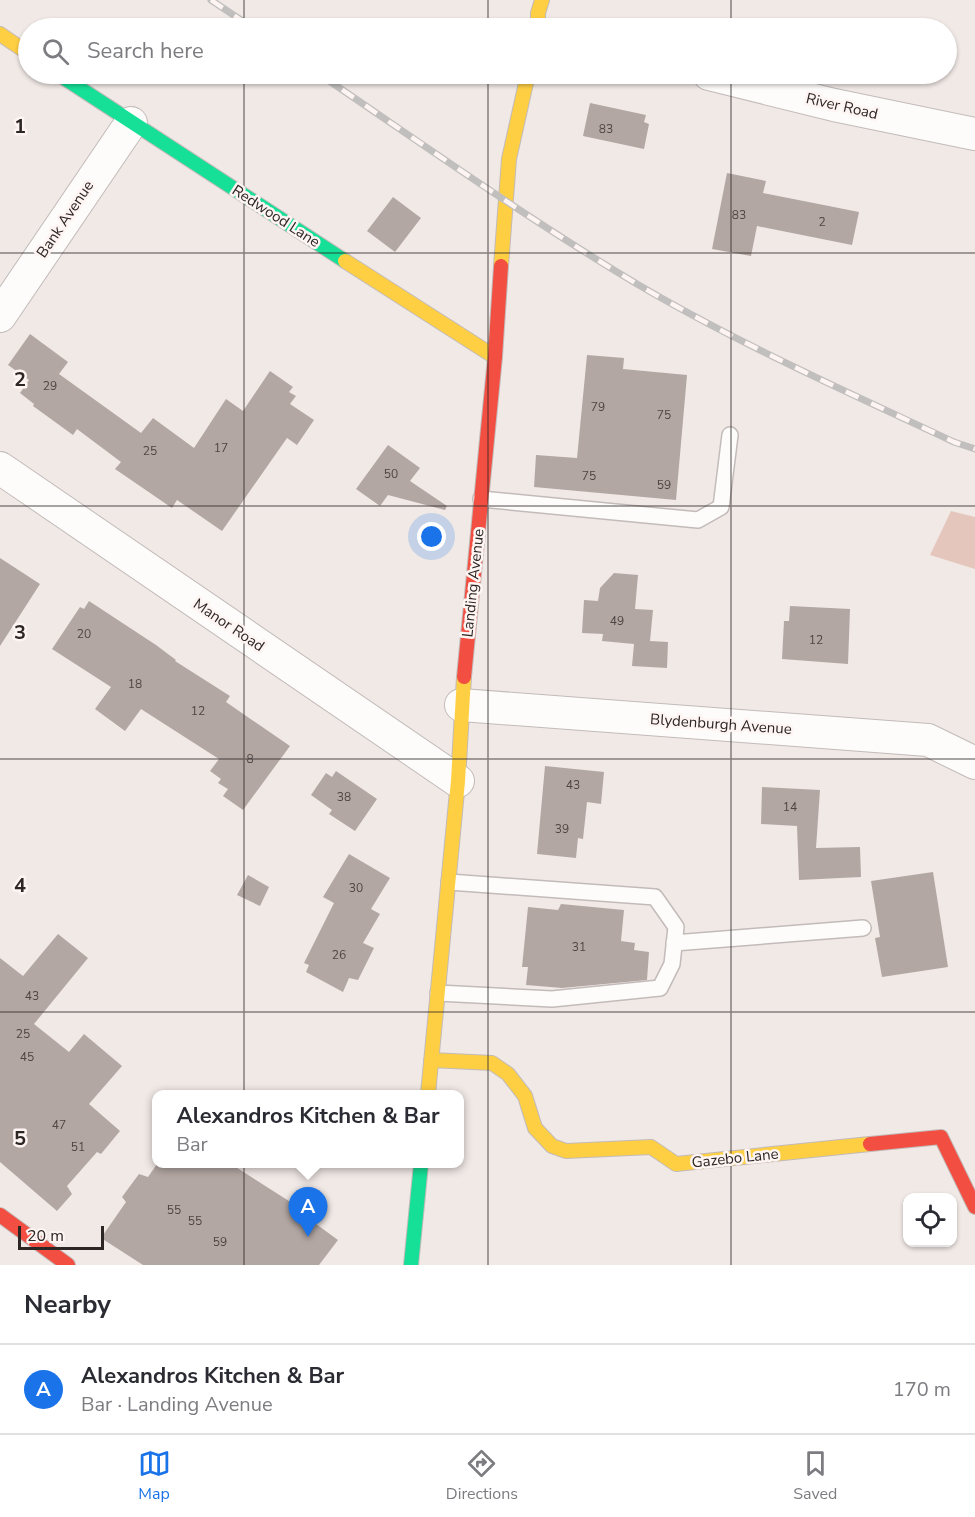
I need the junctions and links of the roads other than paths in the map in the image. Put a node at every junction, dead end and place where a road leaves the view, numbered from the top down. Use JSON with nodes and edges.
{"nodes":[{"id":1,"x":0,"y":34,"type":"edge"},
{"id":2,"x":18,"y":46,"type":"edge"},
{"id":3,"x":73,"y":84,"type":"edge"},
{"id":4,"x":526,"y":84,"type":"edge"},
{"id":5,"x":750,"y":84,"type":"edge"},
{"id":6,"x":131,"y":123,"type":"junction"},
{"id":7,"x":975,"y":134,"type":"edge"},
{"id":8,"x":0,"y":316,"type":"edge"},
{"id":9,"x":495,"y":357,"type":"junction"},
{"id":10,"x":730,"y":435,"type":"dead end"},
{"id":11,"x":0,"y":468,"type":"edge"},
{"id":12,"x":481,"y":500,"type":"junction"},
{"id":13,"x":461,"y":705,"type":"junction"},
{"id":14,"x":975,"y":763,"type":"edge"},
{"id":15,"x":459,"y":781,"type":"junction"},
{"id":16,"x":449,"y":882,"type":"junction"},
{"id":17,"x":863,"y":928,"type":"dead end"},
{"id":18,"x":674,"y":943,"type":"junction"},
{"id":19,"x":438,"y":993,"type":"junction"},
{"id":20,"x":431,"y":1060,"type":"junction"},
{"id":21,"x":428,"y":1090,"type":"edge"},
{"id":22,"x":421,"y":1168,"type":"edge"},
{"id":23,"x":975,"y":1207,"type":"edge"},
{"id":24,"x":0,"y":1215,"type":"edge"},
{"id":25,"x":68,"y":1265,"type":"edge"},
{"id":26,"x":411,"y":1265,"type":"edge"}],
"edges":[{"from":1,"to":2,"type":"main road"},
{"from":3,"to":6,"type":"main road","name":"Redwood Lane"},
{"from":4,"to":9,"type":"main road","name":"Landing Avenue"},
{"from":5,"to":7,"type":"street","name":"River Road"},
{"from":6,"to":8,"type":"street","name":"Bank Avenue"},
{"from":6,"to":9,"type":"main road","name":"Redwood Lane"},
{"from":9,"to":12,"type":"main road","name":"Landing Avenue"},
{"from":10,"to":12,"type":"lane"},
{"from":11,"to":15,"type":"street","name":"Manor Road"},
{"from":12,"to":13,"type":"main road","name":"Landing Avenue"},
{"from":13,"to":14,"type":"street","name":"Blydenburgh Avenue"},
{"from":13,"to":15,"type":"main road","name":"Landing Avenue"},
{"from":15,"to":16,"type":"main road","name":"Landing Avenue"},
{"from":16,"to":18,"type":"lane"},
{"from":16,"to":19,"type":"main road","name":"Landing Avenue"},
{"from":17,"to":18,"type":"lane"},
{"from":18,"to":19,"type":"lane"},
{"from":19,"to":20,"type":"main road","name":"Landing Avenue"},
{"from":20,"to":21,"type":"main road","name":"Landing Avenue"},
{"from":20,"to":23,"type":"main road","name":"Gazebo Lane"},
{"from":22,"to":26,"type":"main road"},
{"from":24,"to":25,"type":"main road"}]}
